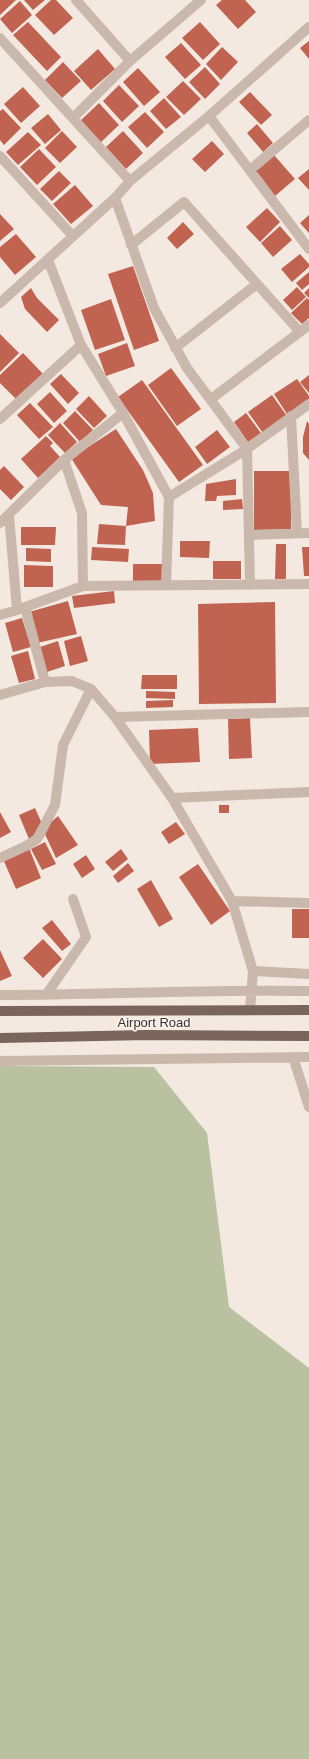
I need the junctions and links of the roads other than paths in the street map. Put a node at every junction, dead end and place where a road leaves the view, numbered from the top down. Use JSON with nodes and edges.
{"nodes":[{"id":1,"x":90,"y":0,"type":"edge"},
{"id":2,"x":201,"y":0,"type":"edge"},
{"id":3,"x":79,"y":4,"type":"edge"},
{"id":4,"x":309,"y":27,"type":"edge"},
{"id":5,"x":0,"y":38,"type":"edge"},
{"id":6,"x":130,"y":61,"type":"junction"},
{"id":7,"x":209,"y":116,"type":"junction"},
{"id":8,"x":73,"y":118,"type":"junction"},
{"id":9,"x":307,"y":126,"type":"edge"},
{"id":10,"x":0,"y":156,"type":"edge"},
{"id":11,"x":4,"y":167,"type":"edge"},
{"id":12,"x":250,"y":170,"type":"junction"},
{"id":13,"x":130,"y":181,"type":"junction"},
{"id":14,"x":114,"y":198,"type":"junction"},
{"id":15,"x":72,"y":235,"type":"junction"},
{"id":16,"x":131,"y":245,"type":"junction"},
{"id":17,"x":309,"y":248,"type":"edge"},
{"id":18,"x":48,"y":260,"type":"junction"},
{"id":19,"x":257,"y":284,"type":"junction"},
{"id":20,"x":0,"y":303,"type":"edge"},
{"id":21,"x":309,"y":325,"type":"edge"},
{"id":22,"x":300,"y":332,"type":"junction"},
{"id":23,"x":81,"y":345,"type":"junction"},
{"id":24,"x":175,"y":348,"type":"junction"},
{"id":25,"x":211,"y":399,"type":"junction"},
{"id":26,"x":309,"y":404,"type":"edge"},
{"id":27,"x":124,"y":413,"type":"junction"},
{"id":28,"x":291,"y":416,"type":"junction"},
{"id":29,"x":0,"y":419,"type":"edge"},
{"id":30,"x":247,"y":448,"type":"junction"},
{"id":31,"x":64,"y":460,"type":"junction"},
{"id":32,"x":168,"y":497,"type":"junction"},
{"id":33,"x":9,"y":515,"type":"junction"},
{"id":34,"x":0,"y":523,"type":"edge"},
{"id":35,"x":297,"y":533,"type":"junction"},
{"id":36,"x":309,"y":533,"type":"edge"},
{"id":37,"x":250,"y":535,"type":"junction"},
{"id":38,"x":309,"y":584,"type":"edge"},
{"id":39,"x":166,"y":585,"type":"junction"},
{"id":40,"x":250,"y":585,"type":"junction"},
{"id":41,"x":83,"y":586,"type":"junction"},
{"id":42,"x":21,"y":608,"type":"junction"},
{"id":43,"x":0,"y":614,"type":"edge"},
{"id":44,"x":45,"y":682,"type":"junction"},
{"id":45,"x":91,"y":689,"type":"junction"},
{"id":46,"x":0,"y":695,"type":"edge"},
{"id":47,"x":309,"y":712,"type":"edge"},
{"id":48,"x":115,"y":717,"type":"junction"},
{"id":49,"x":309,"y":792,"type":"edge"},
{"id":50,"x":172,"y":798,"type":"junction"},
{"id":51,"x":0,"y":858,"type":"edge"},
{"id":52,"x":73,"y":899,"type":"dead end"},
{"id":53,"x":232,"y":901,"type":"junction"},
{"id":54,"x":309,"y":903,"type":"edge"},
{"id":55,"x":253,"y":971,"type":"junction"},
{"id":56,"x":309,"y":974,"type":"edge"},
{"id":57,"x":251,"y":990,"type":"junction"},
{"id":58,"x":309,"y":991,"type":"edge"},
{"id":59,"x":0,"y":995,"type":"edge"},
{"id":60,"x":46,"y":995,"type":"junction"},
{"id":61,"x":250,"y":1010,"type":"junction"},
{"id":62,"x":309,"y":1010,"type":"edge"},
{"id":63,"x":0,"y":1011,"type":"edge"},
{"id":64,"x":309,"y":1036,"type":"edge"},
{"id":65,"x":0,"y":1038,"type":"edge"},
{"id":66,"x":293,"y":1057,"type":"junction"},
{"id":67,"x":309,"y":1057,"type":"edge"},
{"id":68,"x":0,"y":1061,"type":"edge"},
{"id":69,"x":309,"y":1107,"type":"edge"}],
"edges":[{"from":1,"to":3,"type":"street"},
{"from":2,"to":6,"type":"street"},
{"from":3,"to":6,"type":"street"},
{"from":4,"to":7,"type":"street"},
{"from":5,"to":8,"type":"street"},
{"from":6,"to":8,"type":"street"},
{"from":7,"to":12,"type":"street"},
{"from":7,"to":13,"type":"street"},
{"from":8,"to":13,"type":"street"},
{"from":9,"to":12,"type":"street"},
{"from":10,"to":11,"type":"street"},
{"from":11,"to":15,"type":"street"},
{"from":12,"to":17,"type":"street"},
{"from":13,"to":14,"type":"street"},
{"from":14,"to":15,"type":"street"},
{"from":14,"to":16,"type":"street"},
{"from":15,"to":18,"type":"street"},
{"from":16,"to":19,"type":"street"},
{"from":16,"to":24,"type":"street"},
{"from":18,"to":20,"type":"street"},
{"from":18,"to":23,"type":"street"},
{"from":19,"to":22,"type":"street"},
{"from":19,"to":24,"type":"street"},
{"from":21,"to":22,"type":"street"},
{"from":22,"to":25,"type":"street"},
{"from":23,"to":27,"type":"street"},
{"from":23,"to":29,"type":"street"},
{"from":24,"to":25,"type":"street"},
{"from":25,"to":30,"type":"street"},
{"from":26,"to":28,"type":"street"},
{"from":27,"to":31,"type":"street"},
{"from":27,"to":32,"type":"street"},
{"from":28,"to":30,"type":"street"},
{"from":28,"to":35,"type":"street"},
{"from":30,"to":32,"type":"street"},
{"from":30,"to":37,"type":"street"},
{"from":31,"to":33,"type":"street"},
{"from":31,"to":41,"type":"street"},
{"from":32,"to":39,"type":"street"},
{"from":33,"to":34,"type":"street"},
{"from":33,"to":42,"type":"street"},
{"from":35,"to":36,"type":"street"},
{"from":35,"to":37,"type":"street"},
{"from":37,"to":40,"type":"street"},
{"from":38,"to":40,"type":"street"},
{"from":39,"to":40,"type":"street"},
{"from":39,"to":41,"type":"street"},
{"from":41,"to":42,"type":"street"},
{"from":42,"to":43,"type":"street"},
{"from":42,"to":44,"type":"street"},
{"from":44,"to":45,"type":"street"},
{"from":44,"to":46,"type":"street"},
{"from":45,"to":48,"type":"street"},
{"from":45,"to":51,"type":"street"},
{"from":47,"to":48,"type":"street"},
{"from":48,"to":50,"type":"street"},
{"from":49,"to":50,"type":"street"},
{"from":50,"to":53,"type":"street"},
{"from":52,"to":60,"type":"street"},
{"from":53,"to":54,"type":"street"},
{"from":53,"to":55,"type":"street"},
{"from":55,"to":56,"type":"street"},
{"from":55,"to":57,"type":"street"},
{"from":57,"to":58,"type":"street"},
{"from":57,"to":60,"type":"street"},
{"from":57,"to":61,"type":"street"},
{"from":59,"to":60,"type":"street"},
{"from":61,"to":62,"type":"main road"},
{"from":61,"to":63,"type":"main road"},
{"from":64,"to":65,"type":"main road","name":"Airport Road"},
{"from":66,"to":67,"type":"street"},
{"from":66,"to":68,"type":"street"},
{"from":66,"to":69,"type":"street"}]}
